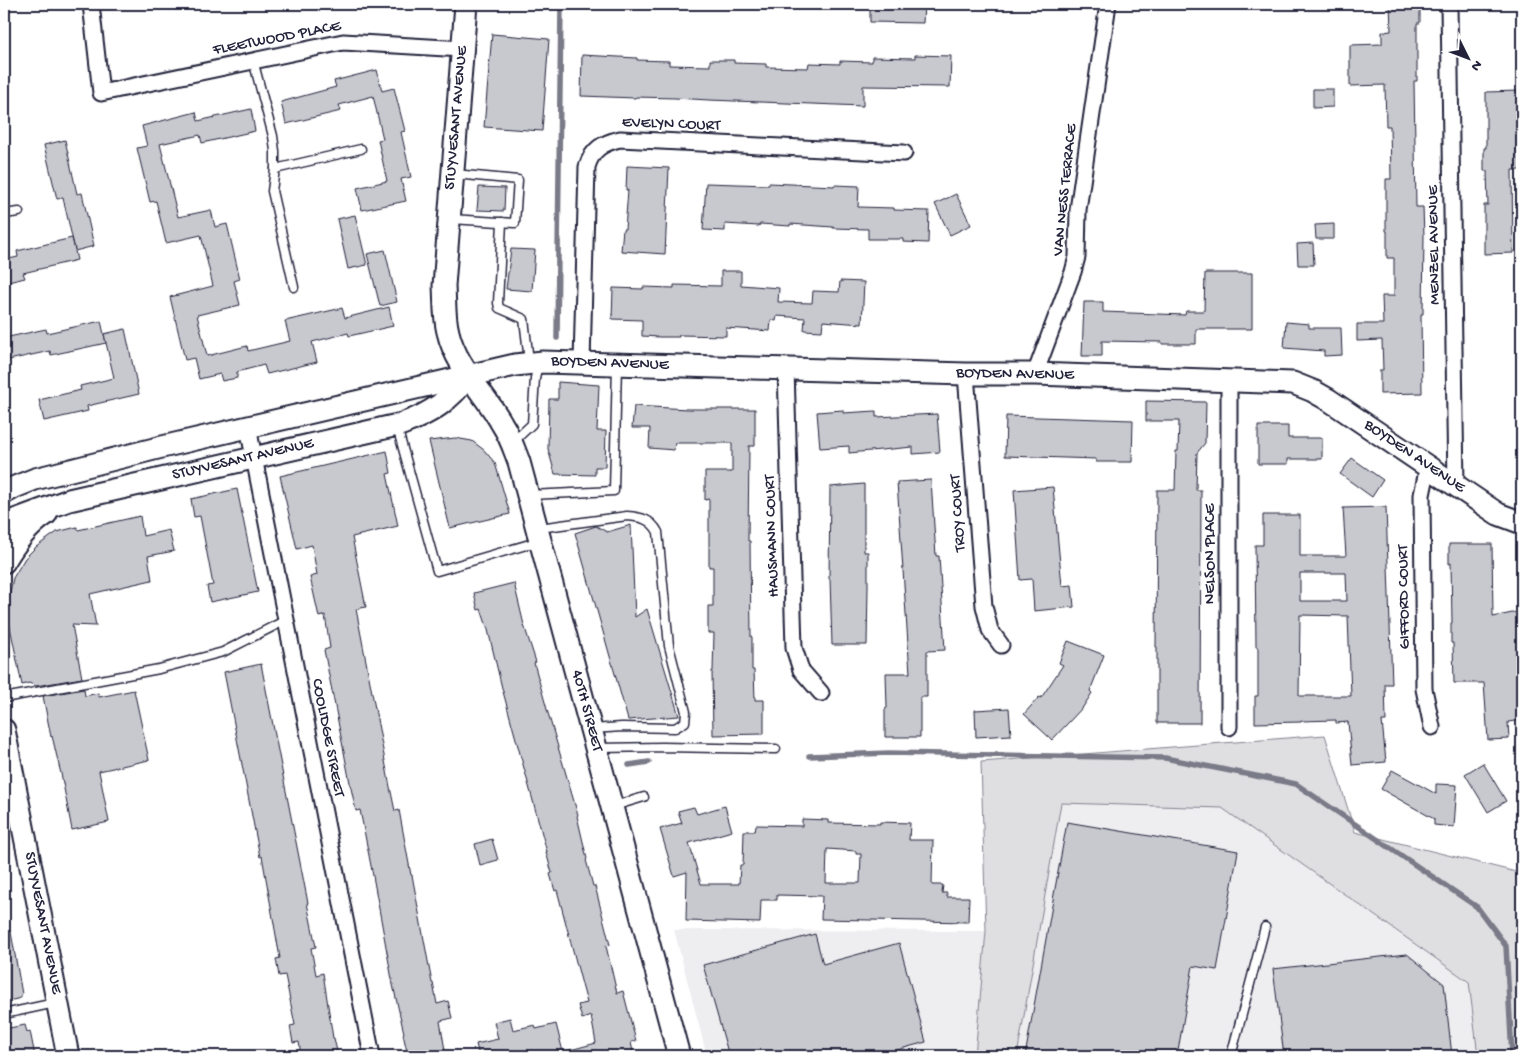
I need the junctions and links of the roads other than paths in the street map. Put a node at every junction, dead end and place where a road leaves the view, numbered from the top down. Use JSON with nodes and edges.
{"nodes":[{"id":1,"x":91,"y":4,"type":"edge"},
{"id":2,"x":466,"y":4,"type":"edge"},
{"id":3,"x":1108,"y":4,"type":"edge"},
{"id":4,"x":1449,"y":4,"type":"edge"},
{"id":5,"x":462,"y":49,"type":"junction"},
{"id":6,"x":253,"y":60,"type":"junction"},
{"id":7,"x":361,"y":149,"type":"dead end"},
{"id":8,"x":904,"y":153,"type":"dead end"},
{"id":9,"x":275,"y":169,"type":"junction"},
{"id":10,"x":453,"y":174,"type":"junction"},
{"id":11,"x":19,"y":212,"type":"dead end"},
{"id":12,"x":4,"y":214,"type":"edge"},
{"id":13,"x":449,"y":219,"type":"junction"},
{"id":14,"x":502,"y":222,"type":"junction"},
{"id":15,"x":294,"y":287,"type":"dead end"},
{"id":16,"x":534,"y":363,"type":"junction"},
{"id":17,"x":582,"y":363,"type":"junction"},
{"id":18,"x":617,"y":364,"type":"junction"},
{"id":19,"x":786,"y":369,"type":"junction"},
{"id":20,"x":966,"y":374,"type":"junction"},
{"id":21,"x":1035,"y":374,"type":"junction"},
{"id":22,"x":470,"y":376,"type":"junction"},
{"id":23,"x":1229,"y":381,"type":"junction"},
{"id":24,"x":397,"y":425,"type":"junction"},
{"id":25,"x":248,"y":427,"type":"junction"},
{"id":26,"x":512,"y":443,"type":"junction"},
{"id":27,"x":254,"y":457,"type":"junction"},
{"id":28,"x":1428,"y":466,"type":"junction"},
{"id":29,"x":1456,"y":486,"type":"junction"},
{"id":30,"x":4,"y":493,"type":"edge"},
{"id":31,"x":528,"y":495,"type":"junction"},
{"id":32,"x":69,"y":500,"type":"junction"},
{"id":33,"x":4,"y":524,"type":"edge"},
{"id":34,"x":1522,"y":524,"type":"edge"},
{"id":35,"x":538,"y":535,"type":"junction"},
{"id":36,"x":4,"y":562,"type":"edge"},
{"id":37,"x":286,"y":620,"type":"junction"},
{"id":38,"x":1001,"y":646,"type":"dead end"},
{"id":39,"x":821,"y":693,"type":"dead end"},
{"id":40,"x":4,"y":698,"type":"edge"},
{"id":41,"x":1229,"y":727,"type":"dead end"},
{"id":42,"x":1432,"y":727,"type":"dead end"},
{"id":43,"x":4,"y":730,"type":"edge"},
{"id":44,"x":593,"y":739,"type":"junction"},
{"id":45,"x":776,"y":749,"type":"dead end"},
{"id":46,"x":644,"y":797,"type":"dead end"},
{"id":47,"x":612,"y":807,"type":"junction"},
{"id":48,"x":1265,"y":927,"type":"dead end"},
{"id":49,"x":57,"y":1003,"type":"junction"},
{"id":50,"x":4,"y":1014,"type":"edge"},
{"id":51,"x":68,"y":1056,"type":"edge"},
{"id":52,"x":372,"y":1056,"type":"edge"},
{"id":53,"x":679,"y":1056,"type":"edge"},
{"id":54,"x":1231,"y":1056,"type":"edge"}],
"edges":[{"from":1,"to":6,"type":"street","name":"FLEETWOOD PLACE"},
{"from":2,"to":5,"type":"main road","name":"STUYVESANT AVENUE"},
{"from":3,"to":21,"type":"street","name":"VAN NESS TERRACE"},
{"from":4,"to":29,"type":"street","name":"MENZEL AVENUE"},
{"from":5,"to":6,"type":"street","name":"FLEETWOOD PLACE"},
{"from":5,"to":10,"type":"main road","name":"STUYVESANT AVENUE"},
{"from":6,"to":9,"type":"lane"},
{"from":7,"to":9,"type":"lane"},
{"from":8,"to":17,"type":"street","name":"EVELYN COURT"},
{"from":9,"to":15,"type":"lane"},
{"from":10,"to":13,"type":"main road","name":"STUYVESANT AVENUE"},
{"from":10,"to":14,"type":"lane"},
{"from":11,"to":12,"type":"lane"},
{"from":13,"to":14,"type":"lane"},
{"from":13,"to":22,"type":"main road","name":"STUYVESANT AVENUE"},
{"from":14,"to":16,"type":"lane"},
{"from":16,"to":17,"type":"main road","name":"BOYDEN AVENUE"},
{"from":16,"to":22,"type":"main road","name":"BOYDEN AVENUE"},
{"from":16,"to":26,"type":"lane"},
{"from":17,"to":18,"type":"main road","name":"BOYDEN AVENUE"},
{"from":18,"to":19,"type":"main road","name":"BOYDEN AVENUE"},
{"from":18,"to":31,"type":"lane"},
{"from":19,"to":20,"type":"main road","name":"BOYDEN AVENUE"},
{"from":19,"to":39,"type":"street","name":"HAUSMANN COURT"},
{"from":20,"to":21,"type":"main road","name":"BOYDEN AVENUE"},
{"from":20,"to":38,"type":"street","name":"TROY COURT"},
{"from":21,"to":23,"type":"main road","name":"BOYDEN AVENUE"},
{"from":22,"to":24,"type":"main road","name":"STUYVESANT AVENUE"},
{"from":22,"to":25,"type":"main road","name":"STUYVESANT AVENUE"},
{"from":22,"to":26,"type":"main road","name":"40TH STREET"},
{"from":23,"to":28,"type":"main road","name":"BOYDEN AVENUE"},
{"from":23,"to":41,"type":"street","name":"NELSON PLACE"},
{"from":24,"to":27,"type":"main road","name":"STUYVESANT AVENUE"},
{"from":24,"to":35,"type":"lane"},
{"from":25,"to":27,"type":"street","name":"COOLIDGE STREET"},
{"from":25,"to":30,"type":"main road","name":"STUYVESANT AVENUE"},
{"from":26,"to":31,"type":"main road","name":"40TH STREET"},
{"from":27,"to":32,"type":"main road","name":"STUYVESANT AVENUE"},
{"from":27,"to":37,"type":"street","name":"COOLIDGE STREET"},
{"from":28,"to":29,"type":"main road","name":"BOYDEN AVENUE"},
{"from":28,"to":42,"type":"street","name":"GIFFORD COURT"},
{"from":29,"to":34,"type":"main road","name":"BOYDEN AVENUE"},
{"from":31,"to":35,"type":"main road","name":"40TH STREET"},
{"from":32,"to":33,"type":"main road","name":"STUYVESANT AVENUE"},
{"from":32,"to":36,"type":"main road"},
{"from":35,"to":44,"type":"main road","name":"40TH STREET"},
{"from":35,"to":44,"type":"lane"},
{"from":37,"to":40,"type":"lane"},
{"from":37,"to":52,"type":"street","name":"COOLIDGE STREET"},
{"from":43,"to":49,"type":"main road","name":"STUYVESANT AVENUE"},
{"from":44,"to":45,"type":"lane"},
{"from":44,"to":47,"type":"main road","name":"40TH STREET"},
{"from":46,"to":47,"type":"lane"},
{"from":47,"to":53,"type":"main road","name":"40TH STREET"},
{"from":48,"to":54,"type":"lane"},
{"from":49,"to":50,"type":"lane"},
{"from":49,"to":51,"type":"main road","name":"STUYVESANT AVENUE"}]}
